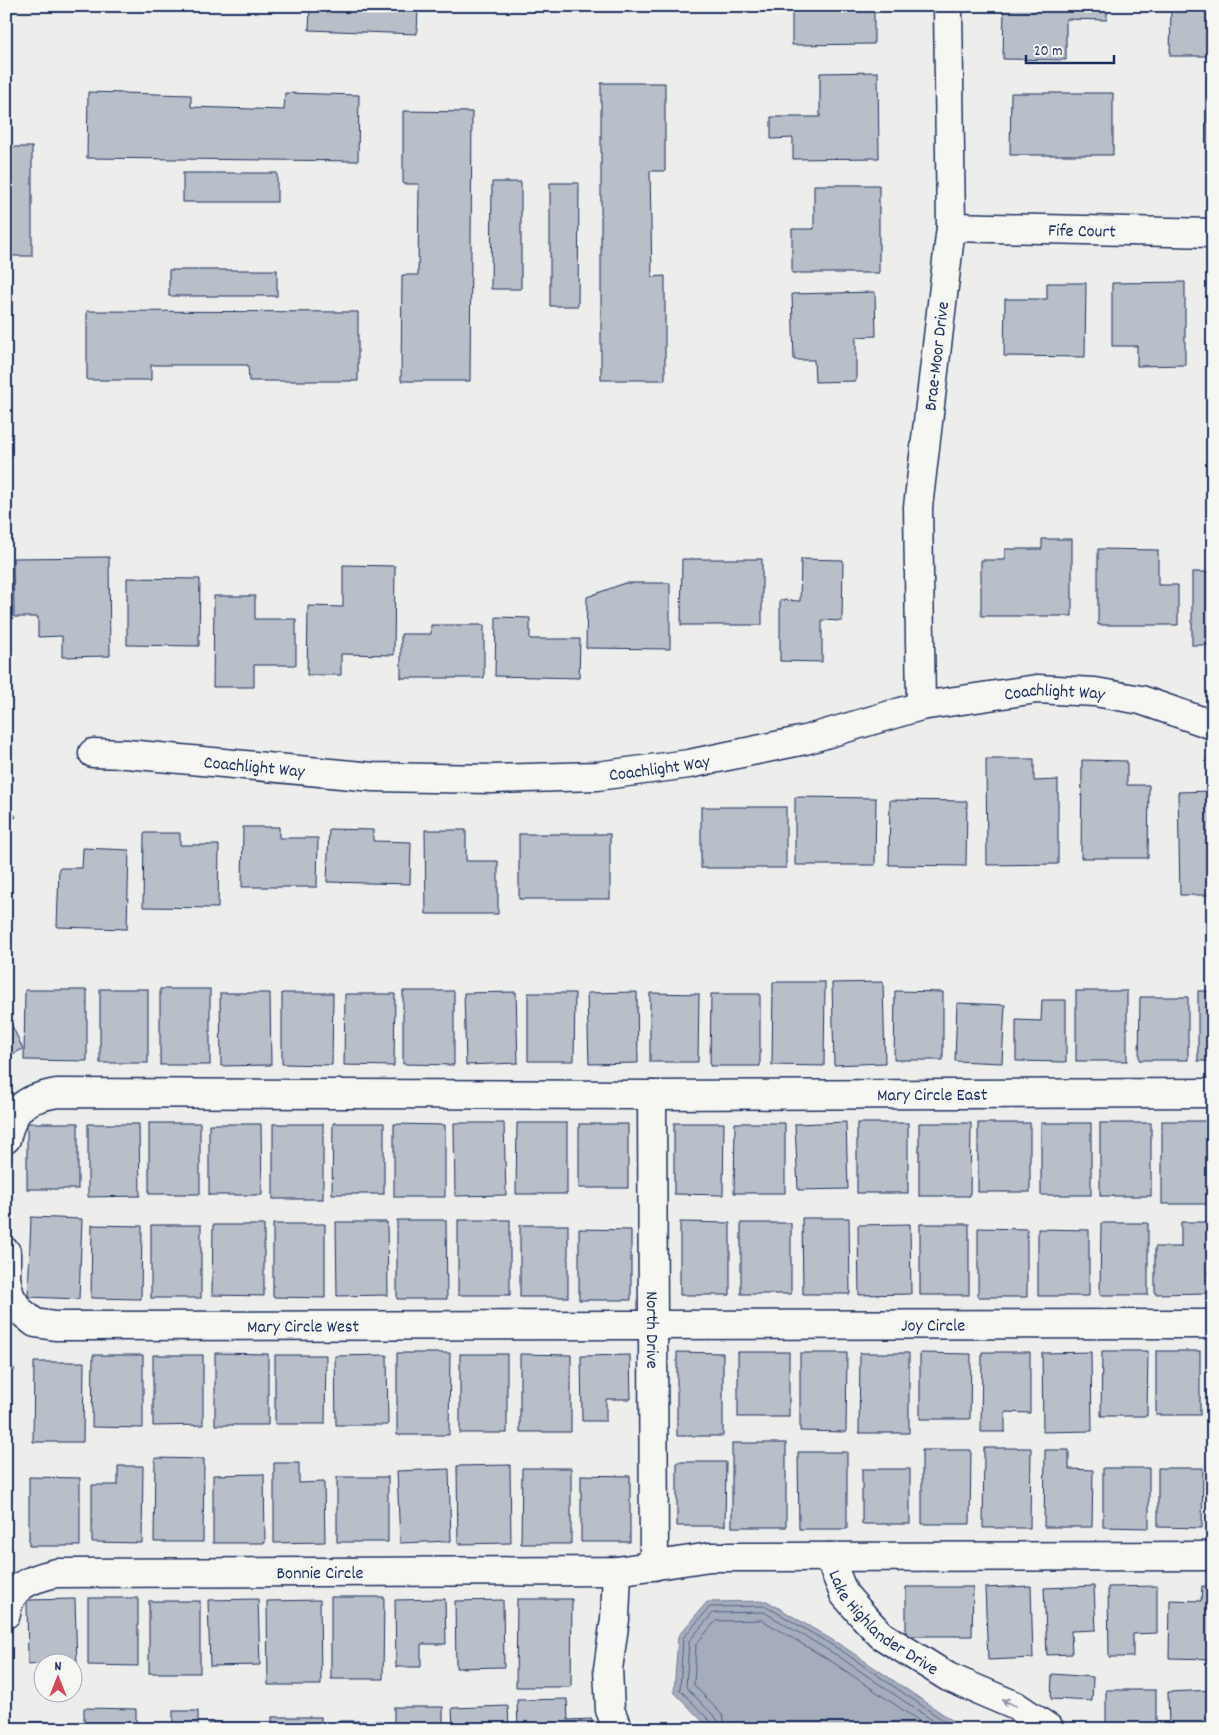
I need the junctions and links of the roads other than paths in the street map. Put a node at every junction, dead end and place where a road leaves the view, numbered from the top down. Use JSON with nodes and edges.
{"nodes":[{"id":1,"x":948,"y":6,"type":"edge"},
{"id":2,"x":951,"y":227,"type":"junction"},
{"id":3,"x":1213,"y":233,"type":"edge"},
{"id":4,"x":921,"y":706,"type":"junction"},
{"id":5,"x":1213,"y":725,"type":"edge"},
{"id":6,"x":93,"y":753,"type":"dead end"},
{"id":7,"x":1213,"y":1093,"type":"edge"},
{"id":8,"x":652,"y":1095,"type":"junction"},
{"id":9,"x":6,"y":1139,"type":"edge"},
{"id":10,"x":6,"y":1252,"type":"edge"},
{"id":11,"x":1213,"y":1324,"type":"edge"},
{"id":12,"x":653,"y":1326,"type":"junction"},
{"id":13,"x":1213,"y":1556,"type":"edge"},
{"id":14,"x":829,"y":1557,"type":"junction"},
{"id":15,"x":654,"y":1566,"type":"junction"},
{"id":16,"x":617,"y":1571,"type":"junction"},
{"id":17,"x":6,"y":1614,"type":"edge"},
{"id":18,"x":618,"y":1729,"type":"edge"},
{"id":19,"x":1050,"y":1729,"type":"edge"}],
"edges":[{"from":1,"to":2,"type":"street","name":"Brae-Moor Drive"},
{"from":2,"to":3,"type":"street","name":"Fife Court"},
{"from":2,"to":4,"type":"street","name":"Brae-Moor Drive"},
{"from":4,"to":5,"type":"street","name":"Coachlight Way"},
{"from":4,"to":6,"type":"street","name":"Coachlight Way"},
{"from":7,"to":8,"type":"street","name":"Mary Circle East"},
{"from":8,"to":9,"type":"street"},
{"from":8,"to":12,"type":"street","name":"North Drive"},
{"from":10,"to":12,"type":"street","name":"Mary Circle West"},
{"from":11,"to":12,"type":"street","name":"Joy Circle"},
{"from":12,"to":15,"type":"street","name":"North Drive"},
{"from":13,"to":14,"type":"street"},
{"from":14,"to":15,"type":"street","name":"Lake Highlander Drive"},
{"from":19,"to":14,"type":"street","name":"Lake Highlander Drive","one_way":true},
{"from":15,"to":16,"type":"street","name":"Bonnie Circle"},
{"from":16,"to":17,"type":"street","name":"Bonnie Circle"},
{"from":16,"to":18,"type":"street"}]}
